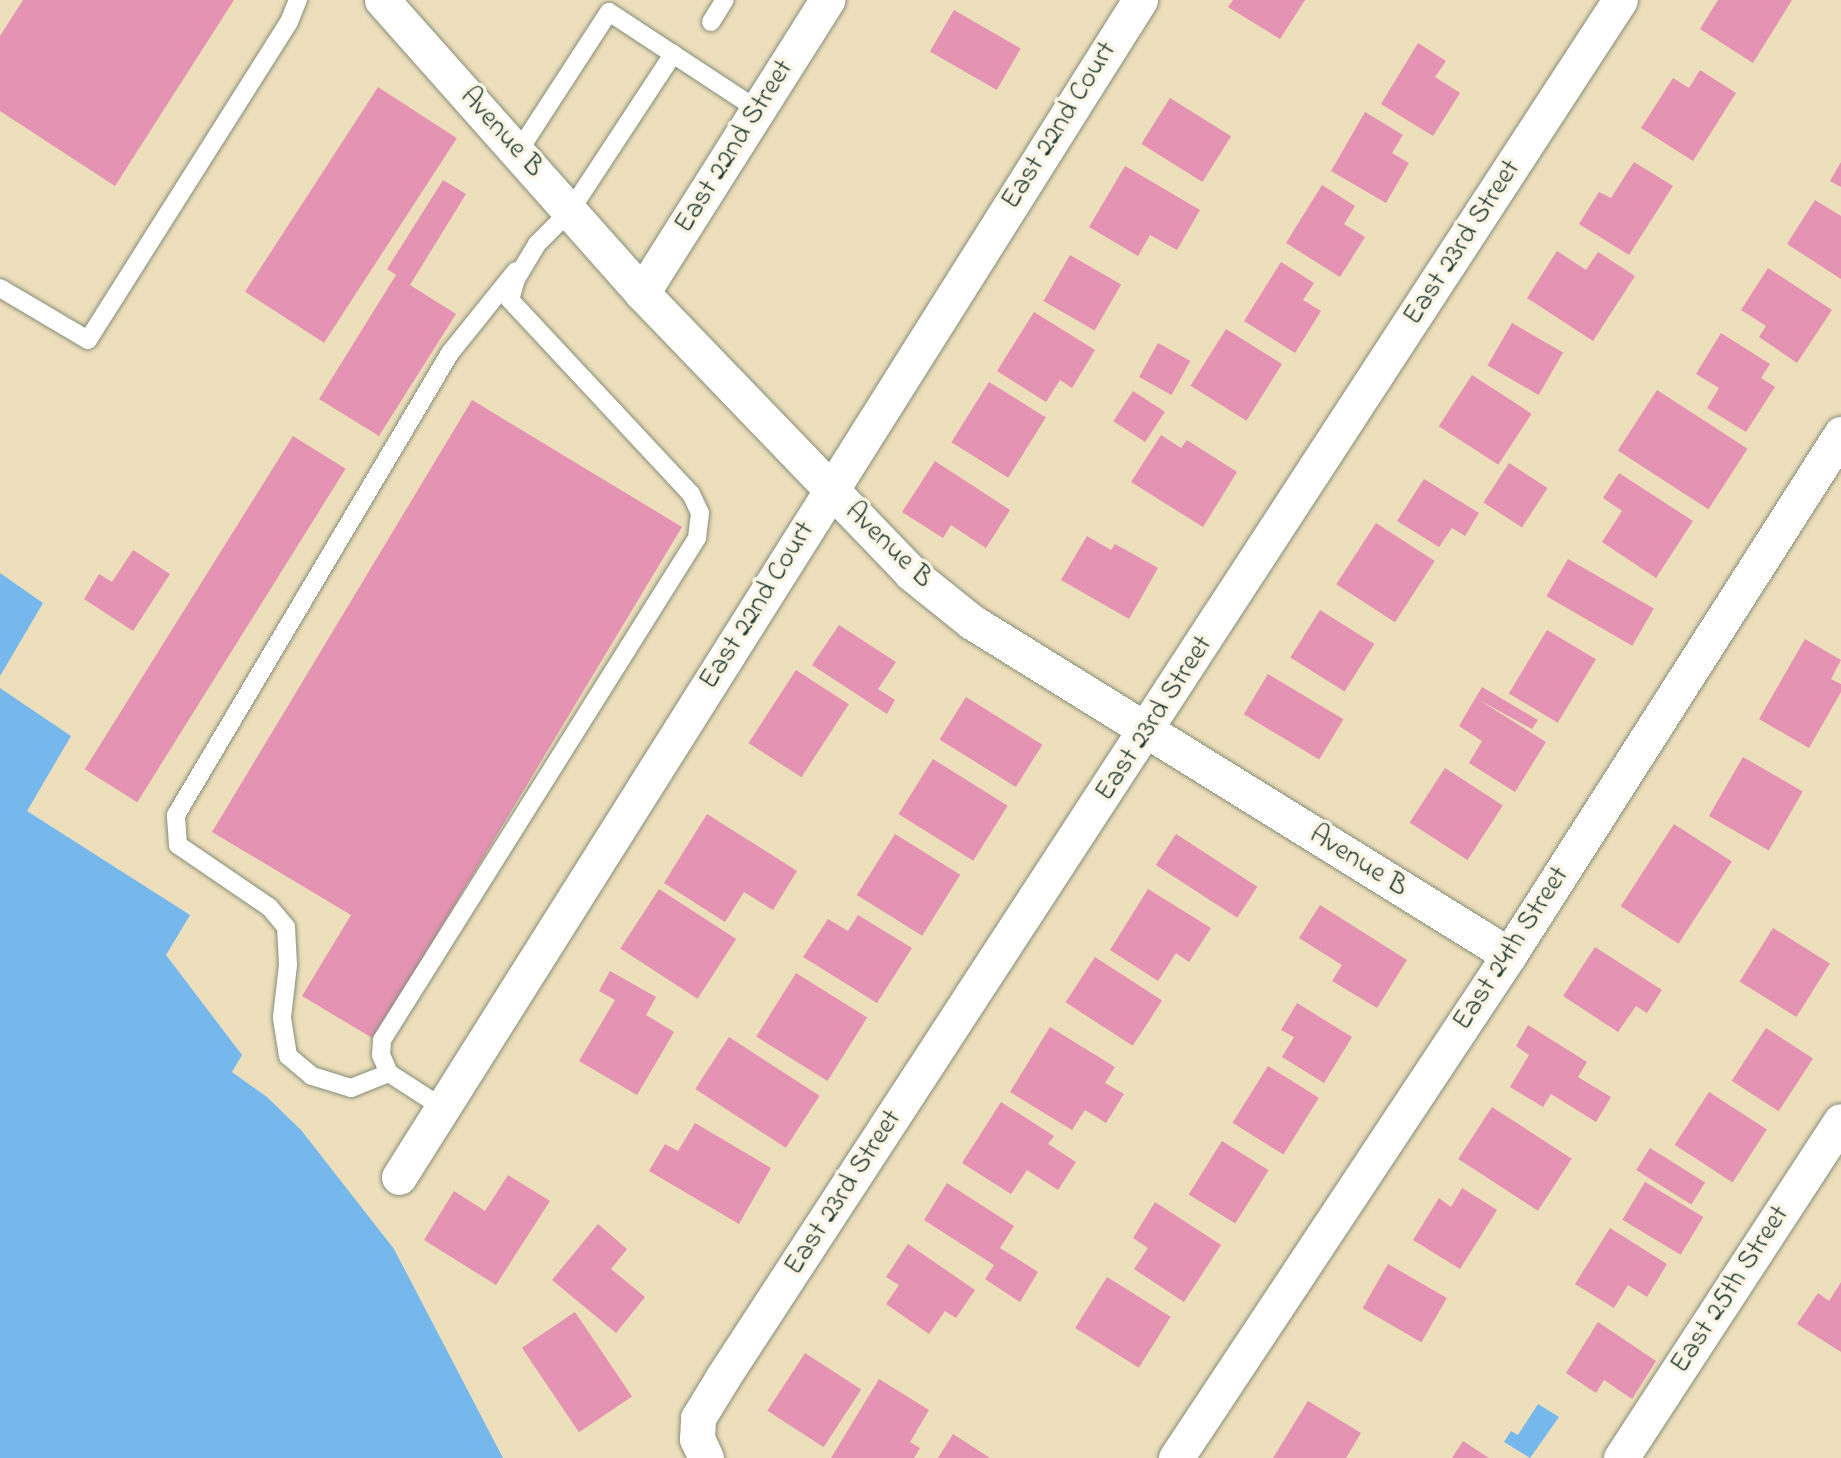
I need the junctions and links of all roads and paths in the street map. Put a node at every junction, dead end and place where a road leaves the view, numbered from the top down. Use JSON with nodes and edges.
{"nodes":[{"id":1,"x":298,"y":0,"type":"edge"},
{"id":2,"x":382,"y":0,"type":"edge"},
{"id":3,"x":725,"y":0,"type":"edge"},
{"id":4,"x":827,"y":0,"type":"edge"},
{"id":5,"x":1140,"y":0,"type":"edge"},
{"id":6,"x":1620,"y":0,"type":"edge"},
{"id":7,"x":712,"y":22,"type":"dead end"},
{"id":8,"x":673,"y":54,"type":"junction"},
{"id":9,"x":758,"y":110,"type":"junction"},
{"id":10,"x":517,"y":152,"type":"junction"},
{"id":11,"x":570,"y":211,"type":"junction"},
{"id":12,"x":537,"y":244,"type":"junction"},
{"id":13,"x":0,"y":288,"type":"edge"},
{"id":14,"x":642,"y":293,"type":"junction"},
{"id":15,"x":1841,"y":434,"type":"edge"},
{"id":16,"x":831,"y":490,"type":"junction"},
{"id":17,"x":1147,"y":732,"type":"junction"},
{"id":18,"x":1509,"y":955,"type":"junction"},
{"id":19,"x":390,"y":1073,"type":"junction"},
{"id":20,"x":443,"y":1108,"type":"junction"},
{"id":21,"x":1841,"y":1121,"type":"edge"},
{"id":22,"x":399,"y":1177,"type":"dead end"},
{"id":23,"x":701,"y":1448,"type":"edge"},
{"id":24,"x":1176,"y":1458,"type":"edge"},
{"id":25,"x":1621,"y":1458,"type":"edge"}],
"edges":[{"from":1,"to":13,"type":"lane"},
{"from":2,"to":10,"type":"street","name":"Avenue B"},
{"from":3,"to":7,"type":"lane"},
{"from":4,"to":9,"type":"street","name":"East 22nd Street"},
{"from":5,"to":16,"type":"street","name":"East 22nd Court"},
{"from":6,"to":17,"type":"street","name":"East 23rd Street"},
{"from":8,"to":9,"type":"lane"},
{"from":8,"to":10,"type":"lane"},
{"from":8,"to":11,"type":"lane"},
{"from":9,"to":14,"type":"street","name":"East 22nd Street"},
{"from":10,"to":11,"type":"street","name":"Avenue B"},
{"from":11,"to":12,"type":"lane"},
{"from":11,"to":14,"type":"street","name":"Avenue B"},
{"from":12,"to":19,"type":"lane"},
{"from":12,"to":19,"type":"lane"},
{"from":14,"to":16,"type":"street","name":"Avenue B"},
{"from":15,"to":18,"type":"street","name":"East 24th Street"},
{"from":16,"to":17,"type":"street","name":"Avenue B"},
{"from":16,"to":20,"type":"street","name":"East 22nd Court"},
{"from":17,"to":18,"type":"street","name":"Avenue B"},
{"from":17,"to":23,"type":"street","name":"East 23rd Street"},
{"from":18,"to":24,"type":"street","name":"East 24th Street"},
{"from":19,"to":20,"type":"lane"},
{"from":20,"to":22,"type":"street","name":"East 22nd Court"},
{"from":21,"to":25,"type":"street","name":"East 25th Street"}]}
